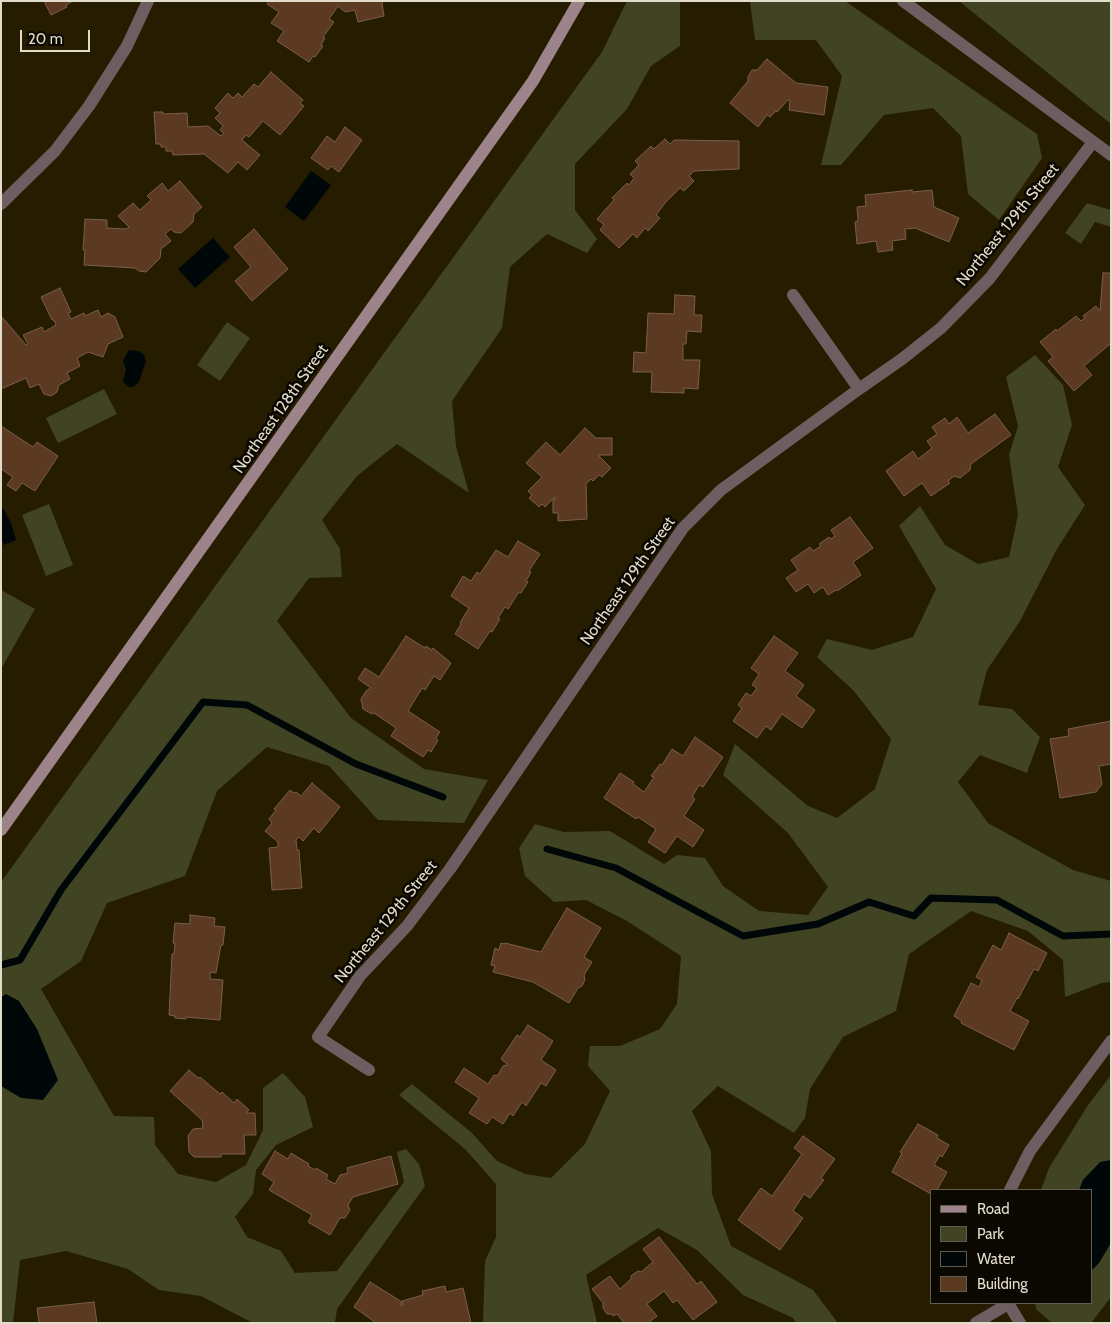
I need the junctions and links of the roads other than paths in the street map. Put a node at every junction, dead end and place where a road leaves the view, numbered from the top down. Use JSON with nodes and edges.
{"nodes":[{"id":1,"x":148,"y":1,"type":"edge"},
{"id":2,"x":579,"y":1,"type":"edge"},
{"id":3,"x":903,"y":1,"type":"edge"},
{"id":4,"x":1094,"y":142,"type":"junction"},
{"id":5,"x":1111,"y":155,"type":"edge"},
{"id":6,"x":1,"y":204,"type":"edge"},
{"id":7,"x":794,"y":294,"type":"dead end"},
{"id":8,"x":859,"y":389,"type":"junction"},
{"id":9,"x":1,"y":830,"type":"edge"},
{"id":10,"x":1111,"y":1041,"type":"edge"},
{"id":11,"x":369,"y":1070,"type":"dead end"},
{"id":12,"x":1011,"y":1189,"type":"edge"},
{"id":13,"x":1008,"y":1304,"type":"edge"},
{"id":14,"x":976,"y":1323,"type":"edge"},
{"id":15,"x":1020,"y":1323,"type":"edge"}],
"edges":[{"from":1,"to":6,"type":"street"},
{"from":2,"to":9,"type":"street","name":"Northeast 128th Street"},
{"from":3,"to":4,"type":"street"},
{"from":4,"to":5,"type":"street"},
{"from":4,"to":8,"type":"street","name":"Northeast 129th Street"},
{"from":7,"to":8,"type":"street"},
{"from":8,"to":11,"type":"street","name":"Northeast 129th Street"},
{"from":10,"to":12,"type":"street"},
{"from":13,"to":14,"type":"street"},
{"from":13,"to":15,"type":"street"}]}
